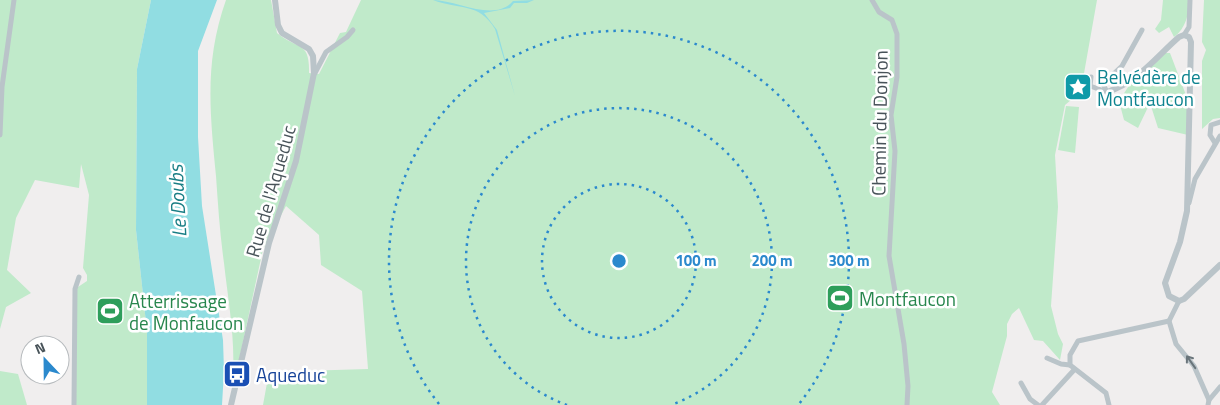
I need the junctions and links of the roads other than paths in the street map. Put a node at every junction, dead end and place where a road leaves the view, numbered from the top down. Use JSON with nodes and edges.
{"nodes":[{"id":1,"x":14,"y":0,"type":"edge"},
{"id":2,"x":275,"y":0,"type":"edge"},
{"id":3,"x":872,"y":0,"type":"edge"},
{"id":4,"x":1190,"y":0,"type":"edge"},
{"id":5,"x":353,"y":30,"type":"dead end"},
{"id":6,"x":1142,"y":30,"type":"dead end"},
{"id":7,"x":1184,"y":35,"type":"junction"},
{"id":8,"x":314,"y":73,"type":"junction"},
{"id":9,"x":1091,"y":77,"type":"dead end"},
{"id":10,"x":1108,"y":92,"type":"junction"},
{"id":11,"x":1220,"y":122,"type":"edge"},
{"id":12,"x":0,"y":135,"type":"edge"},
{"id":13,"x":1220,"y":136,"type":"edge"},
{"id":14,"x":1216,"y":144,"type":"junction"},
{"id":15,"x":1186,"y":211,"type":"junction"},
{"id":16,"x":1220,"y":265,"type":"edge"},
{"id":17,"x":79,"y":276,"type":"dead end"},
{"id":18,"x":1179,"y":301,"type":"junction"},
{"id":19,"x":1170,"y":321,"type":"junction"},
{"id":20,"x":1046,"y":358,"type":"dead end"},
{"id":21,"x":1072,"y":368,"type":"junction"},
{"id":22,"x":1021,"y":383,"type":"dead end"},
{"id":23,"x":1220,"y":387,"type":"edge"},
{"id":24,"x":1209,"y":403,"type":"edge"},
{"id":25,"x":74,"y":405,"type":"edge"},
{"id":26,"x":231,"y":405,"type":"edge"},
{"id":27,"x":907,"y":405,"type":"edge"},
{"id":28,"x":1040,"y":405,"type":"edge"},
{"id":29,"x":1109,"y":405,"type":"edge"}],
"edges":[{"from":1,"to":12,"type":"street"},
{"from":2,"to":8,"type":"street","name":"Rue de l'Aqueduc"},
{"from":3,"to":27,"type":"street","name":"Chemin du Donjon"},
{"from":4,"to":7,"type":"street"},
{"from":5,"to":8,"type":"street"},
{"from":6,"to":10,"type":"street"},
{"from":7,"to":10,"type":"street"},
{"from":7,"to":15,"type":"street"},
{"from":8,"to":26,"type":"street","name":"Rue de l'Aqueduc"},
{"from":9,"to":10,"type":"street"},
{"from":11,"to":14,"type":"street"},
{"from":13,"to":14,"type":"street"},
{"from":14,"to":15,"type":"street"},
{"from":15,"to":18,"type":"street"},
{"from":16,"to":18,"type":"street"},
{"from":17,"to":25,"type":"street"},
{"from":18,"to":19,"type":"street"},
{"from":19,"to":21,"type":"street"},
{"from":24,"to":19,"type":"street","one_way":true},
{"from":20,"to":21,"type":"street"},
{"from":21,"to":28,"type":"street"},
{"from":21,"to":29,"type":"street"},
{"from":22,"to":28,"type":"street"},
{"from":23,"to":24,"type":"street"}]}
